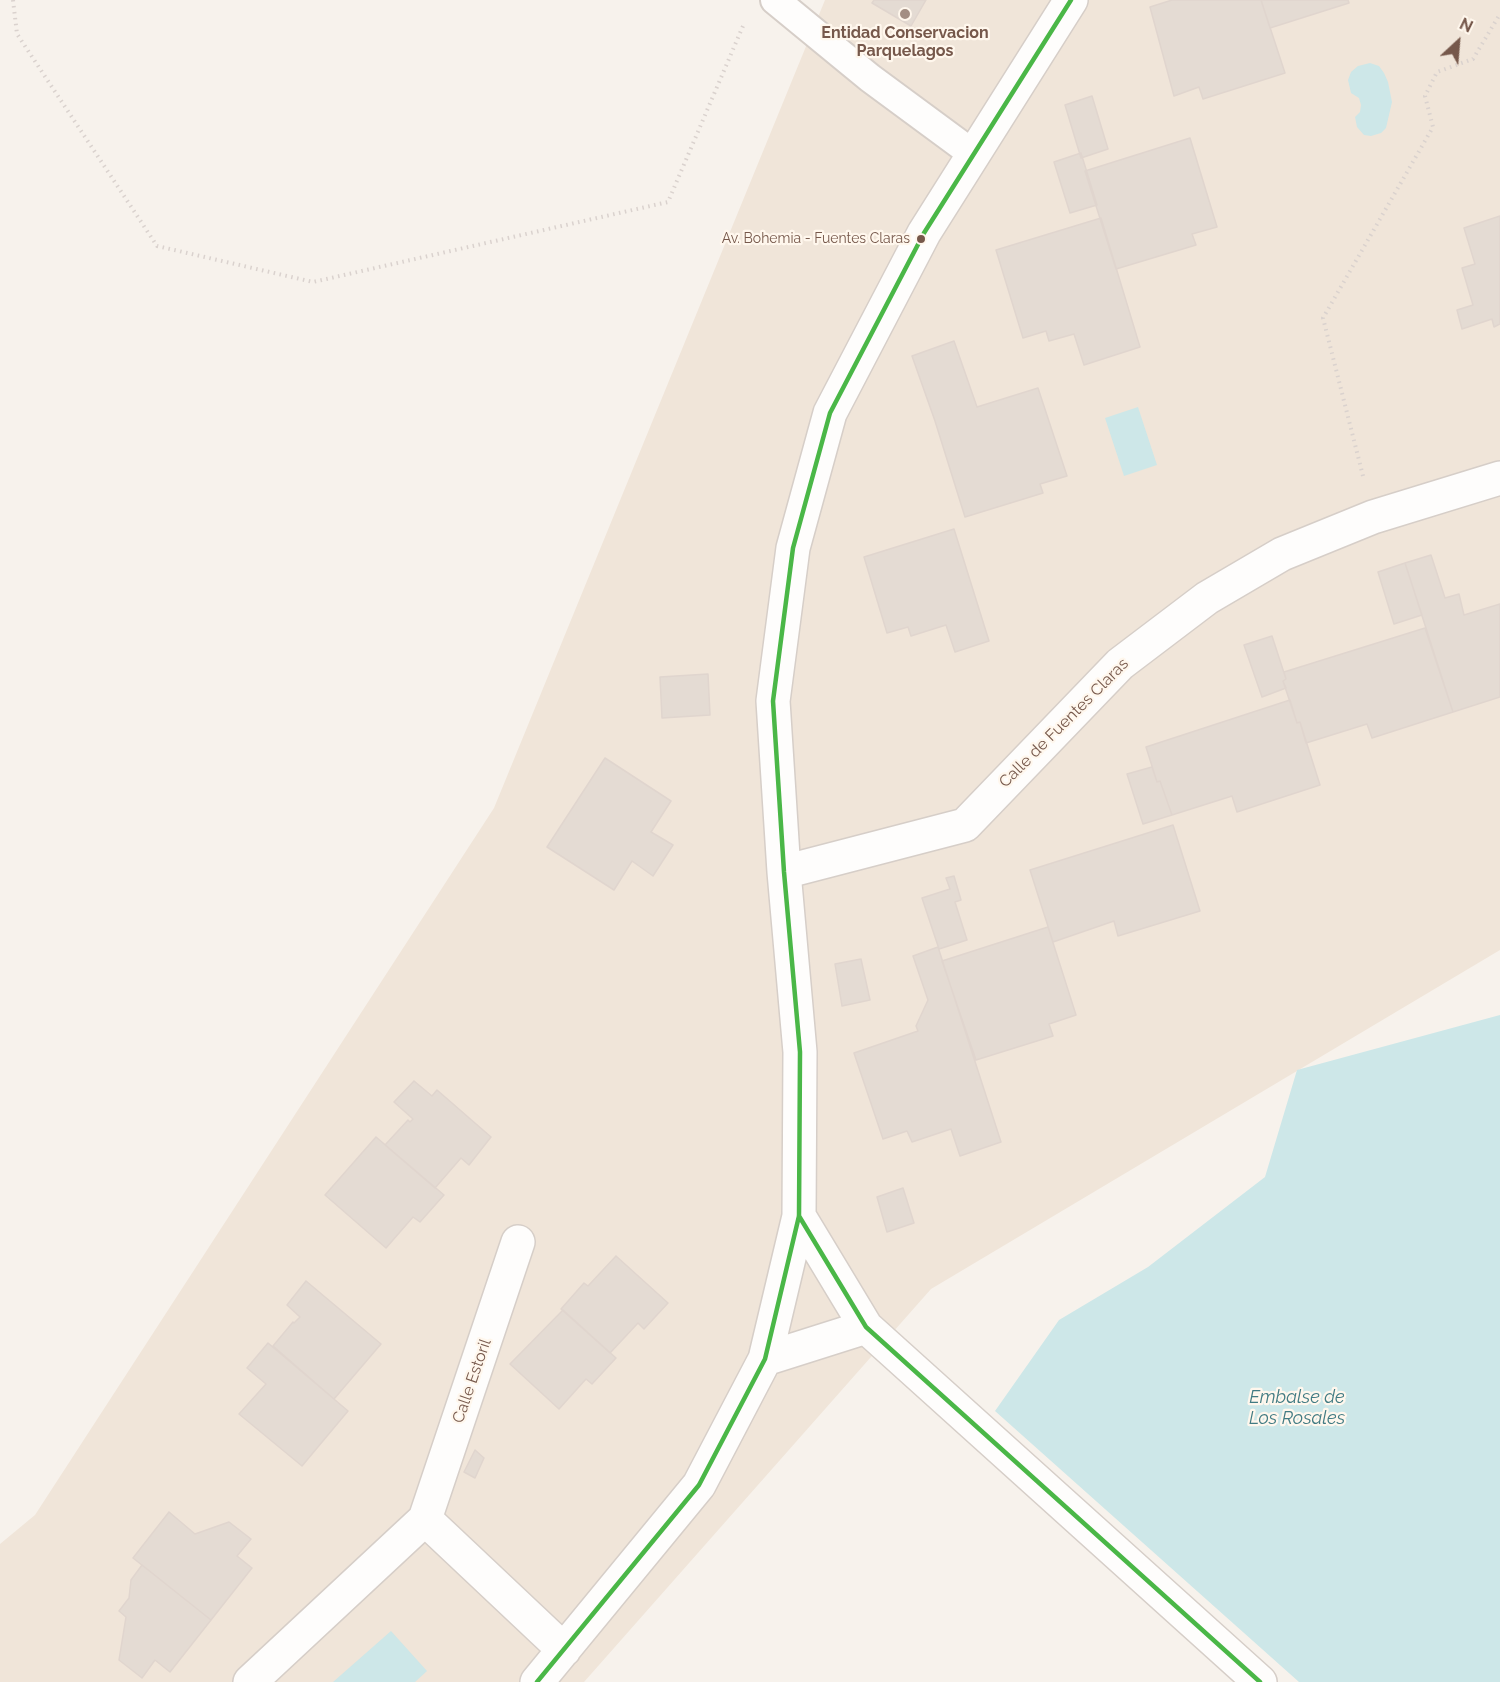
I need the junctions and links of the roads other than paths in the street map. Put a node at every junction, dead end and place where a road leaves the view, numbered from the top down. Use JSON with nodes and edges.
{"nodes":[{"id":1,"x":775,"y":0,"type":"edge"},
{"id":2,"x":1071,"y":0,"type":"edge"},
{"id":3,"x":973,"y":154,"type":"junction"},
{"id":4,"x":1500,"y":478,"type":"edge"},
{"id":5,"x":784,"y":872,"type":"junction"},
{"id":6,"x":799,"y":1216,"type":"junction"},
{"id":7,"x":518,"y":1242,"type":"dead end"},
{"id":8,"x":866,"y":1327,"type":"junction"},
{"id":9,"x":765,"y":1359,"type":"junction"},
{"id":10,"x":425,"y":1519,"type":"junction"},
{"id":11,"x":564,"y":1650,"type":"junction"},
{"id":12,"x":250,"y":1682,"type":"edge"},
{"id":13,"x":537,"y":1682,"type":"edge"},
{"id":14,"x":1260,"y":1682,"type":"edge"}],
"edges":[{"from":1,"to":3,"type":"lane"},
{"from":2,"to":3,"type":"street"},
{"from":3,"to":5,"type":"street"},
{"from":4,"to":5,"type":"street","name":"Calle de Fuentes Claras"},
{"from":5,"to":6,"type":"street"},
{"from":6,"to":8,"type":"street"},
{"from":6,"to":9,"type":"street"},
{"from":7,"to":10,"type":"street","name":"Calle Estoril"},
{"from":8,"to":9,"type":"street"},
{"from":8,"to":14,"type":"street"},
{"from":9,"to":11,"type":"street"},
{"from":10,"to":11,"type":"street"},
{"from":10,"to":12,"type":"street","name":"Calle Estoril"},
{"from":11,"to":13,"type":"street"}]}
